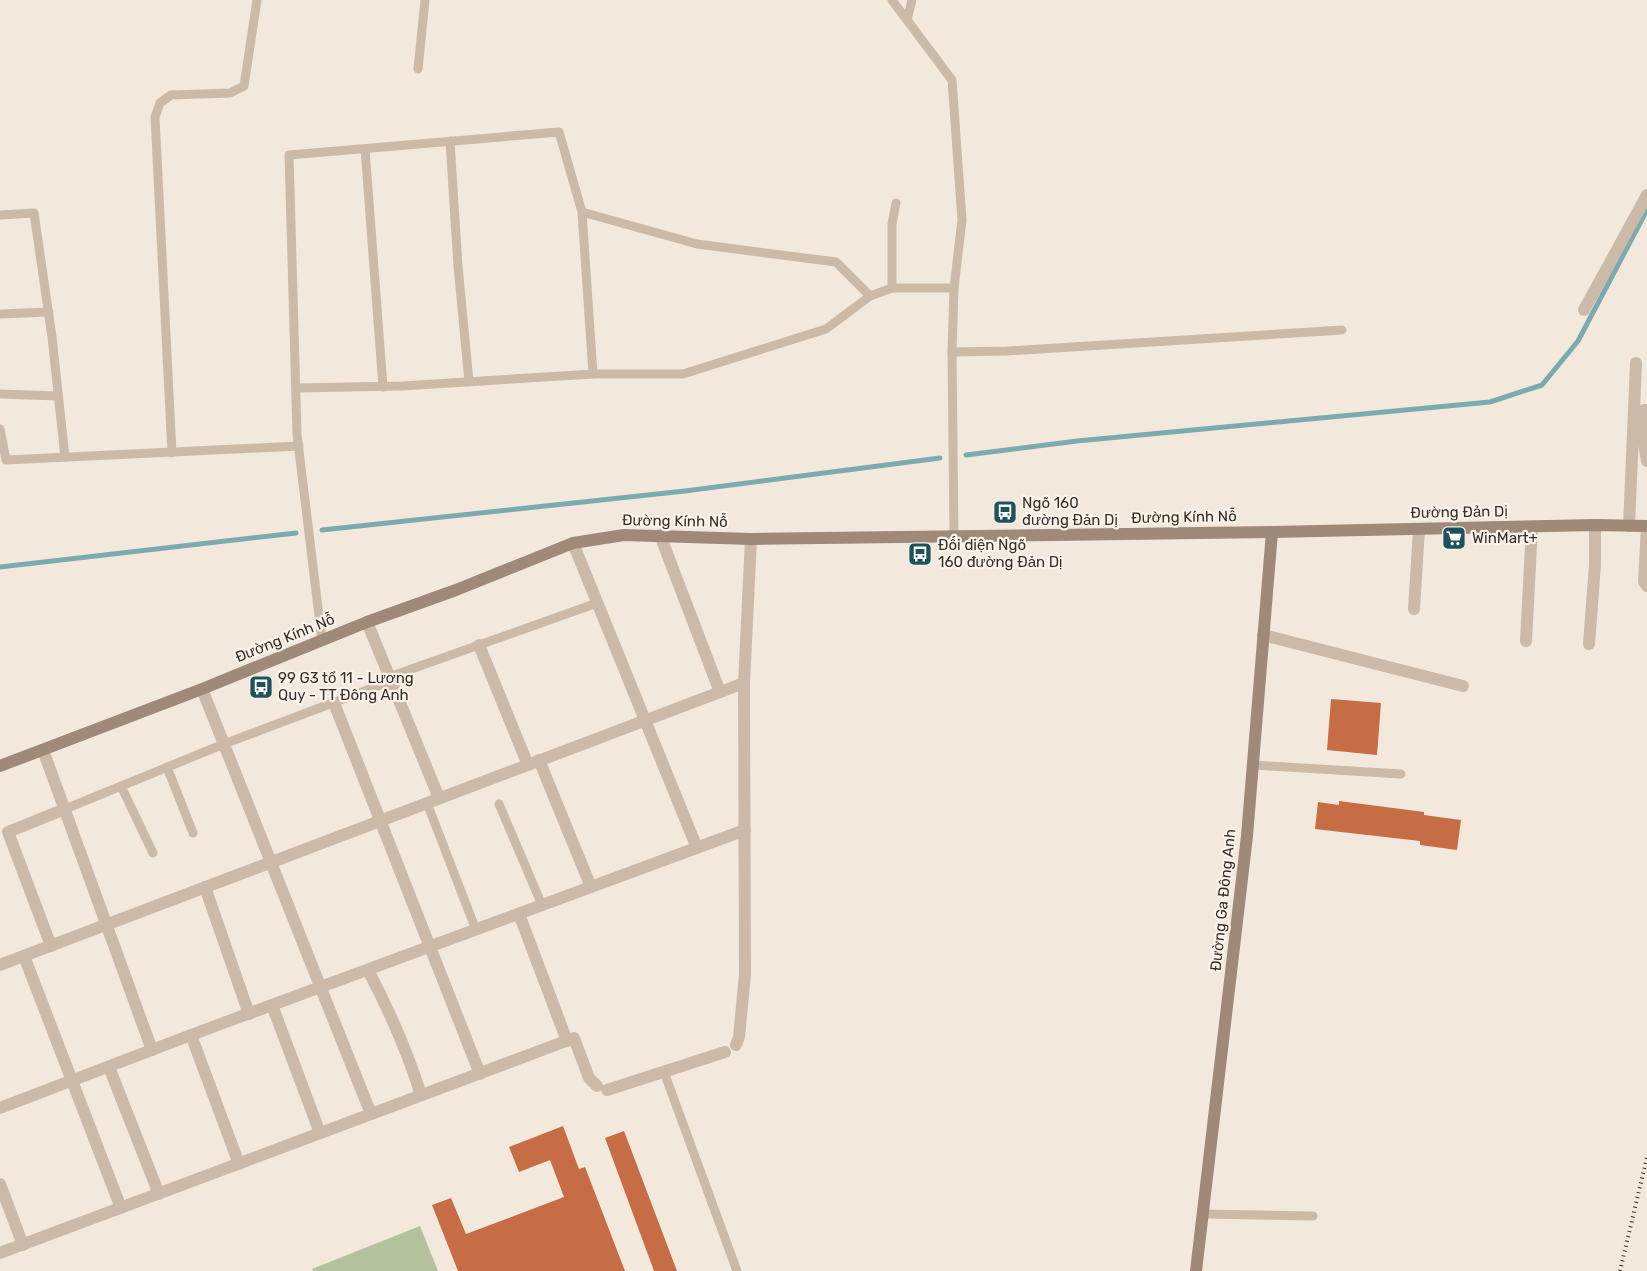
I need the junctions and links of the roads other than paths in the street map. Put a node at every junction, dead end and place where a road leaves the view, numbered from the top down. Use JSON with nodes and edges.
{"nodes":[{"id":1,"x":257,"y":0,"type":"edge"},
{"id":2,"x":425,"y":0,"type":"edge"},
{"id":3,"x":892,"y":0,"type":"edge"},
{"id":4,"x":912,"y":0,"type":"edge"},
{"id":5,"x":907,"y":20,"type":"junction"},
{"id":6,"x":418,"y":69,"type":"dead end"},
{"id":7,"x":450,"y":141,"type":"junction"},
{"id":8,"x":366,"y":149,"type":"junction"},
{"id":9,"x":1647,"y":195,"type":"edge"},
{"id":10,"x":896,"y":203,"type":"dead end"},
{"id":11,"x":582,"y":212,"type":"junction"},
{"id":12,"x":0,"y":215,"type":"edge"},
{"id":13,"x":892,"y":288,"type":"junction"},
{"id":14,"x":954,"y":288,"type":"junction"},
{"id":15,"x":870,"y":296,"type":"junction"},
{"id":16,"x":1584,"y":310,"type":"dead end"},
{"id":17,"x":48,"y":312,"type":"junction"},
{"id":18,"x":0,"y":314,"type":"edge"},
{"id":19,"x":1342,"y":330,"type":"dead end"},
{"id":20,"x":952,"y":352,"type":"junction"},
{"id":21,"x":1636,"y":363,"type":"dead end"},
{"id":22,"x":594,"y":374,"type":"junction"},
{"id":23,"x":470,"y":382,"type":"junction"},
{"id":24,"x":383,"y":387,"type":"junction"},
{"id":25,"x":296,"y":388,"type":"junction"},
{"id":26,"x":0,"y":394,"type":"edge"},
{"id":27,"x":58,"y":396,"type":"junction"},
{"id":28,"x":1647,"y":410,"type":"edge"},
{"id":29,"x":0,"y":429,"type":"edge"},
{"id":30,"x":299,"y":446,"type":"junction"},
{"id":31,"x":172,"y":453,"type":"junction"},
{"id":32,"x":65,"y":458,"type":"junction"},
{"id":33,"x":1647,"y":461,"type":"edge"},
{"id":34,"x":1595,"y":525,"type":"junction"},
{"id":35,"x":1532,"y":526,"type":"junction"},
{"id":36,"x":1629,"y":526,"type":"junction"},
{"id":37,"x":1647,"y":526,"type":"edge"},
{"id":38,"x":1419,"y":529,"type":"junction"},
{"id":39,"x":1272,"y":532,"type":"junction"},
{"id":40,"x":660,"y":535,"type":"junction"},
{"id":41,"x":954,"y":536,"type":"junction"},
{"id":42,"x":750,"y":539,"type":"junction"},
{"id":43,"x":573,"y":543,"type":"junction"},
{"id":44,"x":1647,"y":586,"type":"edge"},
{"id":45,"x":597,"y":603,"type":"junction"},
{"id":46,"x":1414,"y":609,"type":"dead end"},
{"id":47,"x":367,"y":622,"type":"junction"},
{"id":48,"x":1263,"y":635,"type":"junction"},
{"id":49,"x":322,"y":641,"type":"junction"},
{"id":50,"x":1526,"y":641,"type":"dead end"},
{"id":51,"x":1589,"y":644,"type":"dead end"},
{"id":52,"x":479,"y":645,"type":"junction"},
{"id":53,"x":390,"y":679,"type":"junction"},
{"id":54,"x":744,"y":683,"type":"junction"},
{"id":55,"x":1463,"y":686,"type":"dead end"},
{"id":56,"x":202,"y":689,"type":"junction"},
{"id":57,"x":720,"y":692,"type":"junction"},
{"id":58,"x":334,"y":703,"type":"junction"},
{"id":59,"x":645,"y":720,"type":"junction"},
{"id":60,"x":224,"y":744,"type":"junction"},
{"id":61,"x":43,"y":750,"type":"junction"},
{"id":62,"x":534,"y":762,"type":"junction"},
{"id":63,"x":1253,"y":765,"type":"junction"},
{"id":64,"x":0,"y":766,"type":"edge"},
{"id":65,"x":167,"y":767,"type":"junction"},
{"id":66,"x":1401,"y":774,"type":"dead end"},
{"id":67,"x":121,"y":786,"type":"junction"},
{"id":68,"x":433,"y":801,"type":"junction"},
{"id":69,"x":499,"y":804,"type":"dead end"},
{"id":70,"x":65,"y":810,"type":"junction"},
{"id":71,"x":381,"y":820,"type":"junction"},
{"id":72,"x":745,"y":830,"type":"junction"},
{"id":73,"x":193,"y":833,"type":"dead end"},
{"id":74,"x":697,"y":848,"type":"junction"},
{"id":75,"x":153,"y":853,"type":"dead end"},
{"id":76,"x":271,"y":862,"type":"junction"},
{"id":77,"x":205,"y":887,"type":"junction"},
{"id":78,"x":591,"y":887,"type":"junction"},
{"id":79,"x":542,"y":905,"type":"junction"},
{"id":80,"x":518,"y":914,"type":"junction"},
{"id":81,"x":107,"y":924,"type":"junction"},
{"id":82,"x":476,"y":930,"type":"junction"},
{"id":83,"x":51,"y":946,"type":"junction"},
{"id":84,"x":430,"y":946,"type":"junction"},
{"id":85,"x":24,"y":956,"type":"junction"},
{"id":86,"x":0,"y":965,"type":"edge"},
{"id":87,"x":368,"y":970,"type":"junction"},
{"id":88,"x":321,"y":987,"type":"junction"},
{"id":89,"x":272,"y":1005,"type":"junction"},
{"id":90,"x":249,"y":1014,"type":"junction"},
{"id":91,"x":190,"y":1035,"type":"junction"},
{"id":92,"x":567,"y":1041,"type":"junction"},
{"id":93,"x":736,"y":1045,"type":"dead end"},
{"id":94,"x":152,"y":1050,"type":"junction"},
{"id":95,"x":725,"y":1052,"type":"dead end"},
{"id":96,"x":109,"y":1067,"type":"junction"},
{"id":97,"x":664,"y":1072,"type":"junction"},
{"id":98,"x":480,"y":1074,"type":"junction"},
{"id":99,"x":72,"y":1081,"type":"junction"},
{"id":100,"x":421,"y":1096,"type":"junction"},
{"id":101,"x":0,"y":1108,"type":"edge"},
{"id":102,"x":371,"y":1114,"type":"junction"},
{"id":103,"x":320,"y":1133,"type":"junction"},
{"id":104,"x":239,"y":1164,"type":"junction"},
{"id":105,"x":0,"y":1184,"type":"edge"},
{"id":106,"x":159,"y":1194,"type":"junction"},
{"id":107,"x":121,"y":1208,"type":"junction"},
{"id":108,"x":1203,"y":1214,"type":"junction"},
{"id":109,"x":1313,"y":1216,"type":"dead end"},
{"id":110,"x":22,"y":1245,"type":"junction"},
{"id":111,"x":0,"y":1253,"type":"edge"},
{"id":112,"x":737,"y":1271,"type":"edge"},
{"id":113,"x":1196,"y":1271,"type":"edge"}],
"edges":[{"from":1,"to":31,"type":"lane"},
{"from":2,"to":6,"type":"lane"},
{"from":3,"to":5,"type":"lane"},
{"from":4,"to":5,"type":"lane"},
{"from":5,"to":14,"type":"lane"},
{"from":7,"to":8,"type":"lane"},
{"from":7,"to":11,"type":"lane"},
{"from":7,"to":23,"type":"lane"},
{"from":8,"to":24,"type":"lane"},
{"from":8,"to":25,"type":"lane"},
{"from":9,"to":16,"type":"street"},
{"from":10,"to":13,"type":"lane"},
{"from":11,"to":15,"type":"lane"},
{"from":11,"to":22,"type":"lane"},
{"from":12,"to":17,"type":"lane"},
{"from":13,"to":14,"type":"lane"},
{"from":13,"to":15,"type":"lane"},
{"from":14,"to":20,"type":"lane"},
{"from":15,"to":22,"type":"lane"},
{"from":17,"to":18,"type":"lane"},
{"from":17,"to":27,"type":"lane"},
{"from":19,"to":20,"type":"lane"},
{"from":20,"to":41,"type":"lane"},
{"from":21,"to":36,"type":"street"},
{"from":22,"to":23,"type":"lane"},
{"from":23,"to":24,"type":"lane"},
{"from":24,"to":25,"type":"lane"},
{"from":25,"to":30,"type":"lane"},
{"from":26,"to":27,"type":"lane"},
{"from":27,"to":32,"type":"lane"},
{"from":28,"to":33,"type":"street"},
{"from":29,"to":32,"type":"lane"},
{"from":30,"to":31,"type":"lane"},
{"from":30,"to":49,"type":"lane"},
{"from":31,"to":32,"type":"lane"},
{"from":34,"to":35,"type":"street","name":"Đường Đản Dị"},
{"from":34,"to":36,"type":"street","name":"Đường Đản Dị"},
{"from":34,"to":51,"type":"street"},
{"from":35,"to":38,"type":"street","name":"Đường Đản Dị"},
{"from":35,"to":50,"type":"street"},
{"from":36,"to":37,"type":"street","name":"Đường Đản Dị"},
{"from":37,"to":44,"type":"street"},
{"from":38,"to":39,"type":"street","name":"Đường Đản Dị"},
{"from":38,"to":46,"type":"street"},
{"from":39,"to":41,"type":"street","name":"Đường Kính Nỗ"},
{"from":39,"to":48,"type":"street","name":"Đường Ga Đông Anh"},
{"from":40,"to":42,"type":"street","name":"Đường Kính Nỗ"},
{"from":40,"to":43,"type":"street","name":"Đường Kính Nỗ"},
{"from":40,"to":57,"type":"street"},
{"from":41,"to":42,"type":"street","name":"Đường Kính Nỗ"},
{"from":42,"to":54,"type":"street"},
{"from":43,"to":45,"type":"street"},
{"from":43,"to":47,"type":"street","name":"Đường Kính Nỗ"},
{"from":45,"to":52,"type":"lane"},
{"from":45,"to":59,"type":"street"},
{"from":47,"to":49,"type":"street","name":"Đường Kính Nỗ"},
{"from":47,"to":53,"type":"street"},
{"from":48,"to":55,"type":"street"},
{"from":48,"to":63,"type":"street","name":"Đường Ga Đông Anh"},
{"from":49,"to":56,"type":"street","name":"Đường Kính Nỗ"},
{"from":52,"to":53,"type":"lane"},
{"from":52,"to":62,"type":"street"},
{"from":53,"to":58,"type":"lane"},
{"from":53,"to":68,"type":"street"},
{"from":54,"to":57,"type":"street"},
{"from":54,"to":72,"type":"street"},
{"from":56,"to":60,"type":"street"},
{"from":56,"to":61,"type":"street","name":"Đường Kính Nỗ"},
{"from":57,"to":59,"type":"street"},
{"from":58,"to":60,"type":"lane"},
{"from":58,"to":71,"type":"street"},
{"from":59,"to":62,"type":"street"},
{"from":59,"to":74,"type":"street"},
{"from":60,"to":65,"type":"lane"},
{"from":60,"to":76,"type":"street"},
{"from":61,"to":64,"type":"street","name":"Đường Kính Nỗ"},
{"from":61,"to":70,"type":"street"},
{"from":62,"to":68,"type":"street"},
{"from":62,"to":78,"type":"street"},
{"from":63,"to":66,"type":"lane"},
{"from":63,"to":108,"type":"street","name":"Đường Ga Đông Anh"},
{"from":65,"to":67,"type":"lane"},
{"from":65,"to":73,"type":"lane"},
{"from":67,"to":70,"type":"lane"},
{"from":67,"to":75,"type":"lane"},
{"from":68,"to":71,"type":"street"},
{"from":68,"to":82,"type":"lane"},
{"from":69,"to":79,"type":"lane"},
{"from":70,"to":81,"type":"street"},
{"from":70,"to":83,"type":"street"},
{"from":71,"to":76,"type":"street"},
{"from":71,"to":84,"type":"street"},
{"from":72,"to":74,"type":"street"},
{"from":72,"to":93,"type":"street"},
{"from":74,"to":78,"type":"street"},
{"from":76,"to":77,"type":"street"},
{"from":76,"to":88,"type":"street"},
{"from":77,"to":81,"type":"street"},
{"from":77,"to":90,"type":"street"},
{"from":78,"to":79,"type":"street"},
{"from":79,"to":80,"type":"street"},
{"from":80,"to":82,"type":"street"},
{"from":80,"to":92,"type":"street"},
{"from":81,"to":83,"type":"street"},
{"from":81,"to":94,"type":"street"},
{"from":82,"to":84,"type":"street"},
{"from":83,"to":85,"type":"street"},
{"from":84,"to":87,"type":"street"},
{"from":84,"to":98,"type":"street"},
{"from":85,"to":86,"type":"street"},
{"from":85,"to":99,"type":"street"},
{"from":87,"to":88,"type":"street"},
{"from":87,"to":100,"type":"street"},
{"from":88,"to":89,"type":"street"},
{"from":88,"to":102,"type":"street"},
{"from":89,"to":90,"type":"street"},
{"from":89,"to":103,"type":"street"},
{"from":90,"to":91,"type":"street"},
{"from":91,"to":94,"type":"street"},
{"from":91,"to":104,"type":"street"},
{"from":92,"to":97,"type":"street"},
{"from":92,"to":98,"type":"street"},
{"from":94,"to":96,"type":"street"},
{"from":95,"to":97,"type":"street"},
{"from":96,"to":99,"type":"street"},
{"from":96,"to":106,"type":"street"},
{"from":97,"to":112,"type":"lane"},
{"from":98,"to":100,"type":"street"},
{"from":99,"to":101,"type":"street"},
{"from":99,"to":107,"type":"street"},
{"from":100,"to":102,"type":"street"},
{"from":102,"to":103,"type":"street"},
{"from":103,"to":104,"type":"street"},
{"from":104,"to":106,"type":"street"},
{"from":105,"to":110,"type":"street"},
{"from":106,"to":107,"type":"street"},
{"from":107,"to":110,"type":"street"},
{"from":108,"to":109,"type":"lane"},
{"from":108,"to":113,"type":"street","name":"Đường Ga Đông Anh"},
{"from":110,"to":111,"type":"street"}]}
